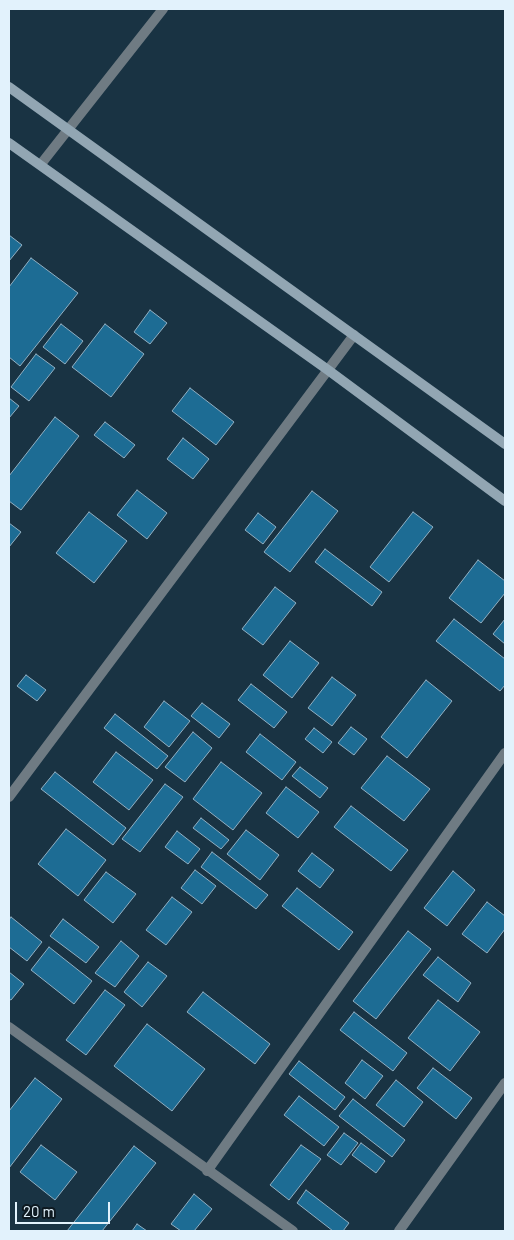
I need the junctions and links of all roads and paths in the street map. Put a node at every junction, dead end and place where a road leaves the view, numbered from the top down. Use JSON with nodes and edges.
{"nodes":[{"id":1,"x":163,"y":9,"type":"edge"},
{"id":2,"x":9,"y":87,"type":"edge"},
{"id":3,"x":67,"y":129,"type":"junction"},
{"id":4,"x":9,"y":143,"type":"edge"},
{"id":5,"x":41,"y":164,"type":"junction"},
{"id":6,"x":354,"y":335,"type":"junction"},
{"id":7,"x":328,"y":370,"type":"junction"},
{"id":8,"x":505,"y":444,"type":"edge"},
{"id":9,"x":505,"y":501,"type":"edge"},
{"id":10,"x":505,"y":753,"type":"edge"},
{"id":11,"x":9,"y":797,"type":"edge"},
{"id":12,"x":9,"y":1027,"type":"edge"},
{"id":13,"x":505,"y":1083,"type":"edge"},
{"id":14,"x":207,"y":1171,"type":"junction"},
{"id":15,"x":293,"y":1231,"type":"edge"},
{"id":16,"x":400,"y":1231,"type":"edge"}],
"edges":[{"from":1,"to":3,"type":"street"},
{"from":2,"to":3,"type":"main road"},
{"from":3,"to":5,"type":"street"},
{"from":3,"to":6,"type":"main road"},
{"from":4,"to":5,"type":"main road"},
{"from":5,"to":7,"type":"main road"},
{"from":6,"to":7,"type":"street"},
{"from":6,"to":8,"type":"main road"},
{"from":7,"to":9,"type":"main road"},
{"from":7,"to":11,"type":"street"},
{"from":10,"to":14,"type":"street"},
{"from":12,"to":14,"type":"street"},
{"from":13,"to":16,"type":"street"},
{"from":14,"to":15,"type":"street"}]}
